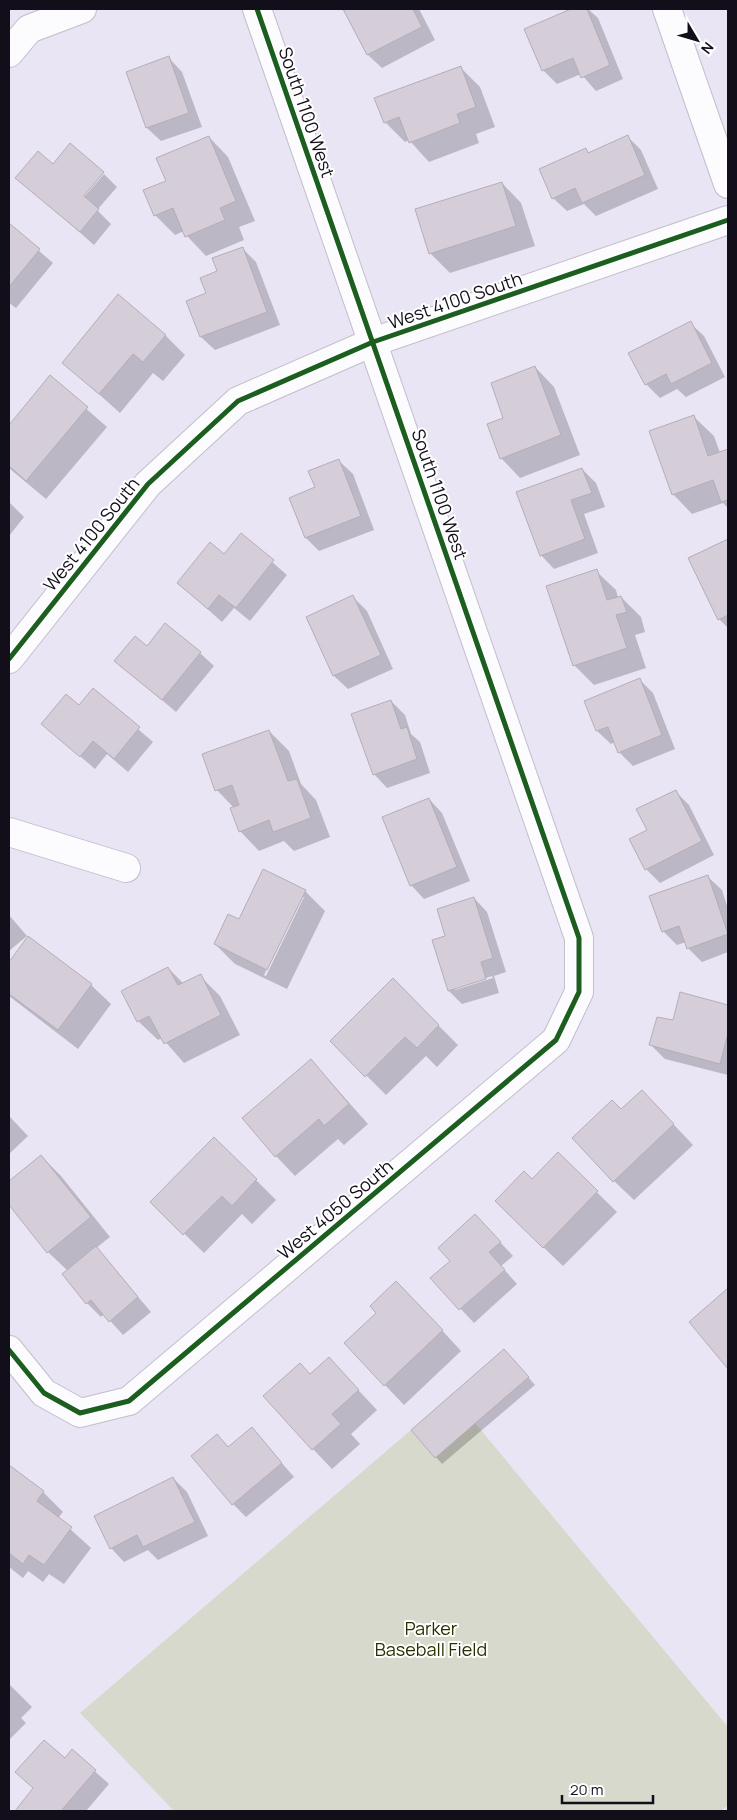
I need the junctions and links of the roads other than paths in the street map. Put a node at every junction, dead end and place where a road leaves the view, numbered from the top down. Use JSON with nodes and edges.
{"nodes":[{"id":1,"x":82,"y":9,"type":"edge"},
{"id":2,"x":257,"y":9,"type":"edge"},
{"id":3,"x":667,"y":9,"type":"edge"},
{"id":4,"x":9,"y":53,"type":"edge"},
{"id":5,"x":728,"y":184,"type":"edge"},
{"id":6,"x":728,"y":220,"type":"edge"},
{"id":7,"x":373,"y":342,"type":"junction"},
{"id":8,"x":9,"y":659,"type":"edge"},
{"id":9,"x":9,"y":832,"type":"edge"},
{"id":10,"x":126,"y":868,"type":"dead end"},
{"id":11,"x":579,"y":992,"type":"joint"},
{"id":12,"x":9,"y":1350,"type":"edge"}],
"edges":[{"from":1,"to":4,"type":"street"},
{"from":2,"to":7,"type":"street","name":"South 1100 West"},
{"from":3,"to":5,"type":"street"},
{"from":6,"to":7,"type":"street","name":"West 4100 South"},
{"from":7,"to":8,"type":"street","name":"West 4100 South"},
{"from":7,"to":11,"type":"street","name":"South 1100 West"},
{"from":9,"to":10,"type":"street"},
{"from":11,"to":12,"type":"street","name":"West 4050 South"}]}
